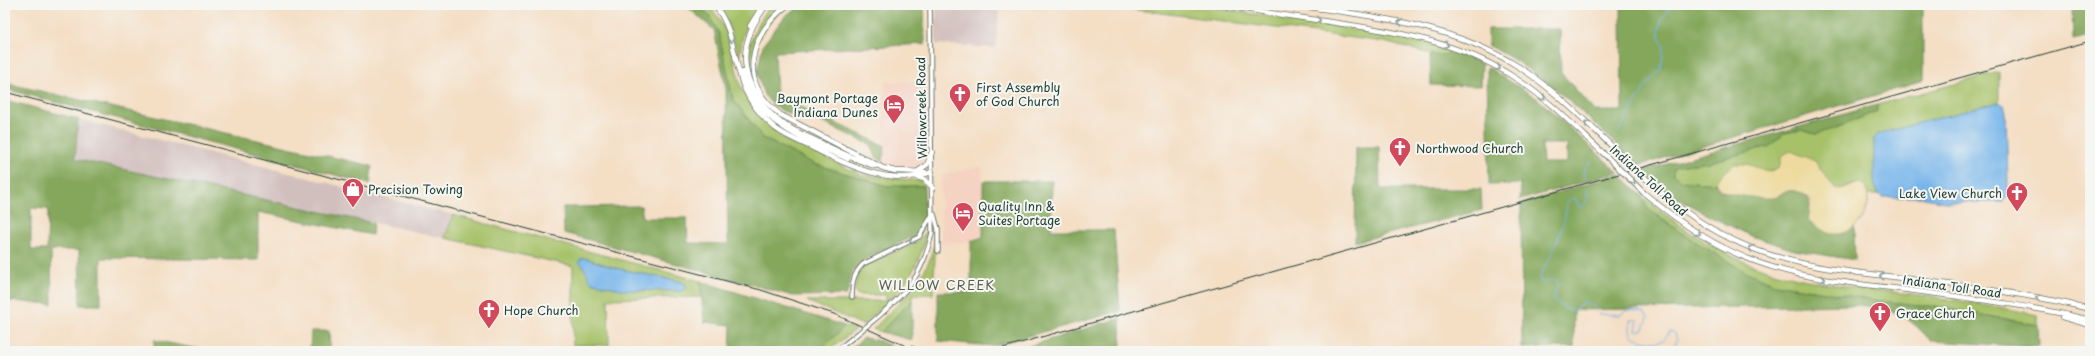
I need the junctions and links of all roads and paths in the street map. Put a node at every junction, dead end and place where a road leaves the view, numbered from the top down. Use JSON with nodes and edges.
{"nodes":[{"id":1,"x":714,"y":5,"type":"edge"},
{"id":2,"x":762,"y":5,"type":"edge"},
{"id":3,"x":766,"y":5,"type":"edge"},
{"id":4,"x":788,"y":5,"type":"edge"},
{"id":5,"x":930,"y":5,"type":"edge"},
{"id":6,"x":1217,"y":5,"type":"edge"},
{"id":7,"x":1294,"y":5,"type":"edge"},
{"id":8,"x":932,"y":152,"type":"junction"},
{"id":9,"x":883,"y":168,"type":"junction"},
{"id":10,"x":870,"y":172,"type":"junction"},
{"id":11,"x":932,"y":172,"type":"junction"},
{"id":12,"x":912,"y":174,"type":"junction"},
{"id":13,"x":933,"y":188,"type":"junction"},
{"id":14,"x":933,"y":210,"type":"junction"},
{"id":15,"x":938,"y":251,"type":"dead end"},
{"id":16,"x":852,"y":297,"type":"dead end"},
{"id":17,"x":2052,"y":300,"type":"junction"},
{"id":18,"x":2024,"y":306,"type":"junction"},
{"id":19,"x":2090,"y":306,"type":"edge"},
{"id":20,"x":2090,"y":309,"type":"edge"},
{"id":21,"x":2090,"y":320,"type":"edge"},
{"id":22,"x":2090,"y":325,"type":"edge"},
{"id":23,"x":836,"y":351,"type":"edge"}],
"edges":[{"from":1,"to":10,"type":"highway","one_way":true},
{"from":2,"to":10,"type":"highway"},
{"from":3,"to":9,"type":"highway"},
{"from":4,"to":9,"type":"highway"},
{"from":5,"to":8,"type":"main road","name":"Willowcreek Road"},
{"from":6,"to":18,"type":"highway","name":"Indiana Toll Road","one_way":true,"bridge":true},
{"from":17,"to":7,"type":"highway","name":"Indiana Toll Road","one_way":true,"bridge":true},
{"from":8,"to":11,"type":"main road","name":"Willowcreek Road"},
{"from":8,"to":12,"type":"highway"},
{"from":9,"to":12,"type":"highway"},
{"from":10,"to":12,"type":"highway"},
{"from":11,"to":12,"type":"highway"},
{"from":11,"to":13,"type":"main road","name":"Willowcreek Road"},
{"from":12,"to":13,"type":"highway"},
{"from":13,"to":14,"type":"main road","name":"Willowcreek Road"},
{"from":14,"to":15,"type":"main road"},
{"from":14,"to":16,"type":"main road","one_way":true},
{"from":14,"to":23,"type":"main road","bridge":true},
{"from":17,"to":19,"type":"highway"},
{"from":17,"to":20,"type":"highway","name":"Indiana Toll Road"},
{"from":18,"to":21,"type":"highway","name":"Indiana Toll Road"},
{"from":18,"to":22,"type":"highway"}]}
